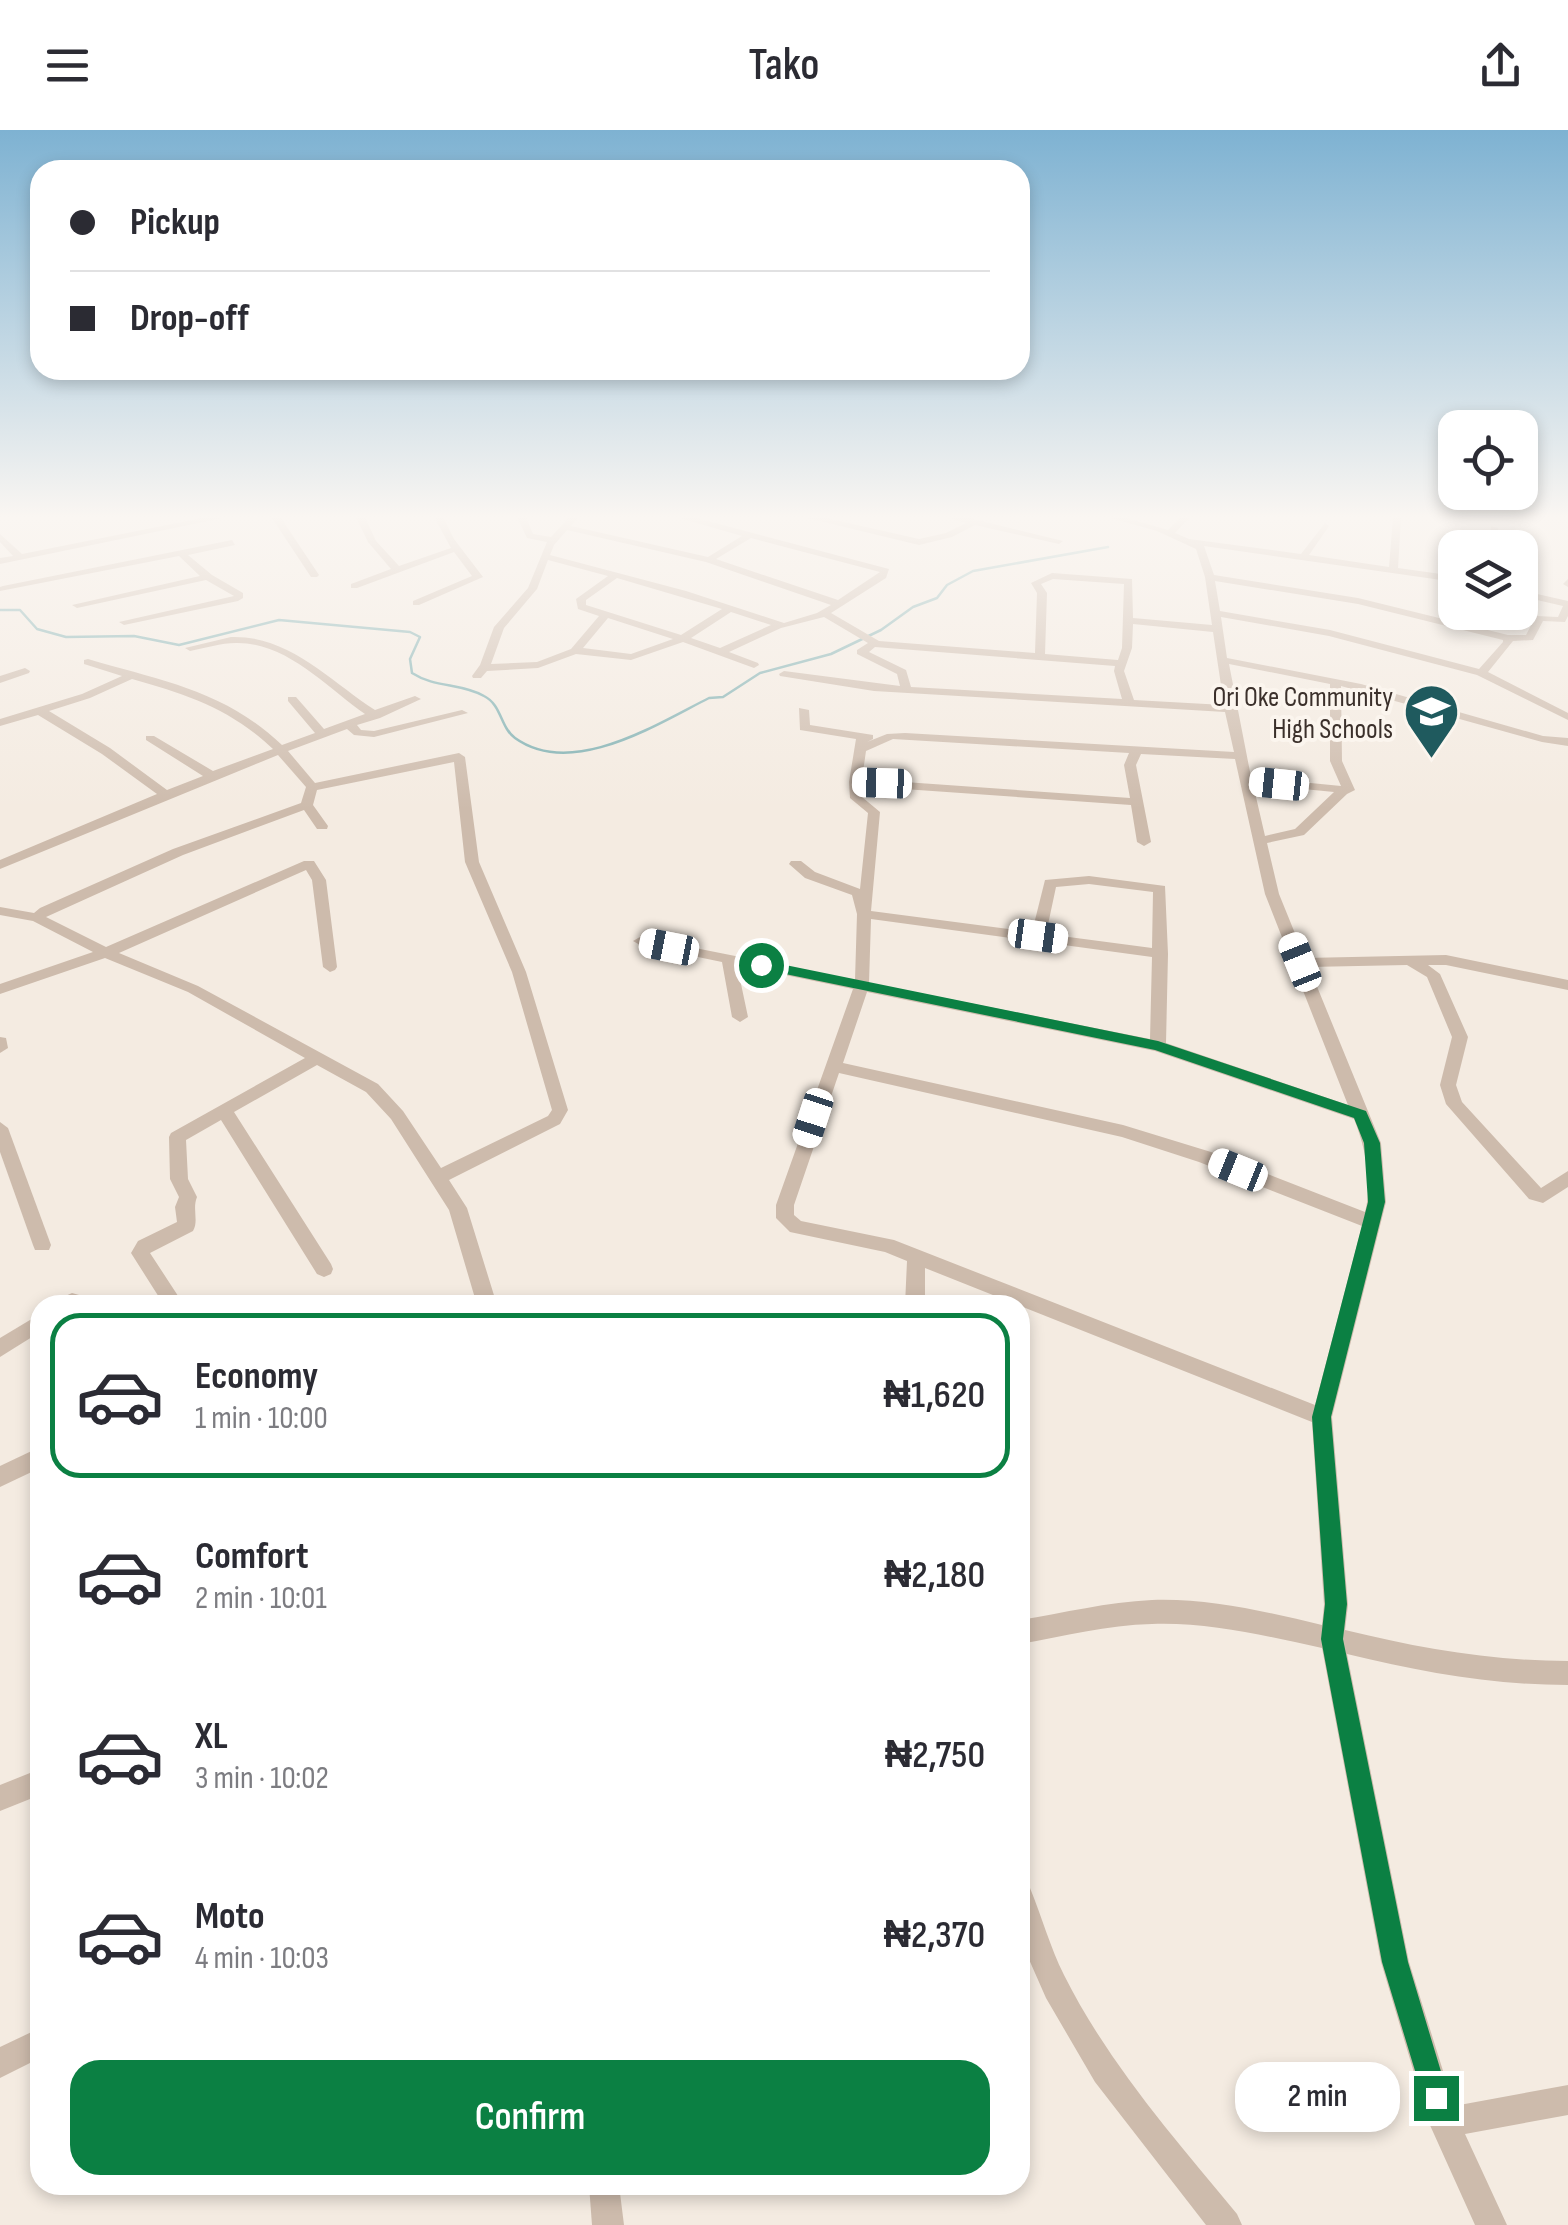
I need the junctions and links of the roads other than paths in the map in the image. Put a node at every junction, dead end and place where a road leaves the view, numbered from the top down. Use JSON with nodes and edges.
{"nodes":[{"id":1,"x":168,"y":613,"type":"edge"},
{"id":2,"x":511,"y":613,"type":"edge"},
{"id":3,"x":603,"y":613,"type":"edge"},
{"id":4,"x":725,"y":613,"type":"edge"},
{"id":5,"x":743,"y":613,"type":"edge"},
{"id":6,"x":1041,"y":613,"type":"edge"},
{"id":7,"x":1130,"y":613,"type":"edge"},
{"id":8,"x":1216,"y":613,"type":"edge"},
{"id":9,"x":1406,"y":613,"type":"edge"},
{"id":10,"x":1565,"y":613,"type":"edge"},
{"id":11,"x":606,"y":614,"type":"junction"},
{"id":12,"x":824,"y":614,"type":"joint"},
{"id":13,"x":1130,"y":621,"type":"junction"},
{"id":14,"x":1217,"y":621,"type":"junction"},
{"id":15,"x":124,"y":622,"type":"dead end"},
{"id":16,"x":780,"y":625,"type":"junction"},
{"id":17,"x":680,"y":638,"type":"junction"},
{"id":18,"x":1508,"y":638,"type":"junction"},
{"id":19,"x":873,"y":644,"type":"junction"},
{"id":20,"x":190,"y":648,"type":"dead end"},
{"id":21,"x":574,"y":650,"type":"junction"},
{"id":22,"x":723,"y":651,"type":"junction"},
{"id":23,"x":1040,"y":655,"type":"junction"},
{"id":24,"x":1224,"y":660,"type":"junction"},
{"id":25,"x":88,"y":662,"type":"dead end"},
{"id":26,"x":1120,"y":663,"type":"junction"},
{"id":27,"x":754,"y":664,"type":"dead end"},
{"id":28,"x":25,"y":671,"type":"dead end"},
{"id":29,"x":1481,"y":672,"type":"junction"},
{"id":30,"x":784,"y":674,"type":"dead end"},
{"id":31,"x":127,"y":678,"type":"junction"},
{"id":32,"x":0,"y":680,"type":"edge"},
{"id":33,"x":1335,"y":682,"type":"junction"},
{"id":34,"x":906,"y":690,"type":"junction"},
{"id":35,"x":292,"y":698,"type":"dead end"},
{"id":36,"x":415,"y":699,"type":"dead end"},
{"id":37,"x":1129,"y":703,"type":"junction"},
{"id":38,"x":1230,"y":708,"type":"junction"},
{"id":39,"x":803,"y":710,"type":"dead end"},
{"id":40,"x":40,"y":712,"type":"junction"},
{"id":41,"x":462,"y":713,"type":"dead end"},
{"id":42,"x":376,"y":716,"type":"junction"},
{"id":43,"x":1568,"y":717,"type":"edge"},
{"id":44,"x":0,"y":723,"type":"edge"},
{"id":45,"x":351,"y":726,"type":"junction"},
{"id":46,"x":323,"y":735,"type":"junction"},
{"id":47,"x":150,"y":738,"type":"dead end"},
{"id":48,"x":861,"y":742,"type":"junction"},
{"id":49,"x":1568,"y":742,"type":"edge"},
{"id":50,"x":282,"y":749,"type":"junction"},
{"id":51,"x":1136,"y":750,"type":"junction"},
{"id":52,"x":1242,"y":756,"type":"junction"},
{"id":53,"x":212,"y":776,"type":"junction"},
{"id":54,"x":1247,"y":780,"type":"junction"},
{"id":55,"x":854,"y":782,"type":"junction"},
{"id":56,"x":312,"y":787,"type":"junction"},
{"id":57,"x":1343,"y":790,"type":"junction"},
{"id":58,"x":166,"y":795,"type":"junction"},
{"id":59,"x":1138,"y":802,"type":"junction"},
{"id":60,"x":306,"y":805,"type":"junction"},
{"id":61,"x":322,"y":826,"type":"dead end"},
{"id":62,"x":1260,"y":841,"type":"junction"},
{"id":63,"x":1144,"y":842,"type":"dead end"},
{"id":64,"x":796,"y":864,"type":"dead end"},
{"id":65,"x":0,"y":865,"type":"edge"},
{"id":66,"x":0,"y":911,"type":"edge"},
{"id":67,"x":864,"y":914,"type":"junction"},
{"id":68,"x":37,"y":918,"type":"junction"},
{"id":69,"x":1038,"y":936,"type":"junction"},
{"id":70,"x":640,"y":941,"type":"dead end"},
{"id":71,"x":106,"y":952,"type":"junction"},
{"id":72,"x":1161,"y":954,"type":"junction"},
{"id":73,"x":728,"y":958,"type":"junction"},
{"id":74,"x":1300,"y":962,"type":"junction"},
{"id":75,"x":1423,"y":963,"type":"junction"},
{"id":76,"x":330,"y":967,"type":"dead end"},
{"id":77,"x":862,"y":984,"type":"junction"},
{"id":78,"x":1568,"y":986,"type":"edge"},
{"id":79,"x":0,"y":989,"type":"edge"},
{"id":80,"x":740,"y":1017,"type":"dead end"},
{"id":81,"x":1158,"y":1046,"type":"junction"},
{"id":82,"x":317,"y":1058,"type":"junction"},
{"id":83,"x":832,"y":1066,"type":"junction"},
{"id":84,"x":223,"y":1109,"type":"junction"},
{"id":85,"x":1360,"y":1115,"type":"junction"},
{"id":86,"x":0,"y":1128,"type":"edge"},
{"id":87,"x":437,"y":1178,"type":"junction"},
{"id":88,"x":1568,"y":1178,"type":"edge"},
{"id":89,"x":1372,"y":1222,"type":"junction"},
{"id":90,"x":42,"y":1244,"type":"dead end"},
{"id":91,"x":916,"y":1256,"type":"junction"},
{"id":92,"x":324,"y":1269,"type":"dead end"},
{"id":93,"x":167,"y":1295,"type":"edge"},
{"id":94,"x":484,"y":1295,"type":"edge"},
{"id":95,"x":915,"y":1295,"type":"edge"},
{"id":96,"x":1014,"y":1295,"type":"edge"},
{"id":97,"x":1030,"y":1301,"type":"edge"},
{"id":98,"x":30,"y":1329,"type":"edge"},
{"id":99,"x":0,"y":1349,"type":"edge"},
{"id":100,"x":1322,"y":1417,"type":"junction"},
{"id":101,"x":30,"y":1462,"type":"edge"},
{"id":102,"x":0,"y":1477,"type":"edge"},
{"id":103,"x":1030,"y":1631,"type":"edge"},
{"id":104,"x":1332,"y":1639,"type":"junction"},
{"id":105,"x":1568,"y":1673,"type":"edge"},
{"id":106,"x":30,"y":1786,"type":"edge"},
{"id":107,"x":0,"y":1798,"type":"edge"},
{"id":108,"x":1030,"y":1927,"type":"edge"},
{"id":109,"x":30,"y":2048,"type":"edge"},
{"id":110,"x":0,"y":2063,"type":"edge"},
{"id":111,"x":1568,"y":2100,"type":"edge"},
{"id":112,"x":1444,"y":2123,"type":"junction"},
{"id":113,"x":605,"y":2195,"type":"edge"},
{"id":114,"x":608,"y":2225,"type":"edge"},
{"id":115,"x":1226,"y":2225,"type":"edge"},
{"id":116,"x":1491,"y":2225,"type":"edge"}],
"edges":[{"from":1,"to":15,"type":"street"},
{"from":2,"to":21,"type":"street"},
{"from":3,"to":11,"type":"street"},
{"from":4,"to":17,"type":"street"},
{"from":5,"to":16,"type":"street"},
{"from":6,"to":23,"type":"street"},
{"from":7,"to":13,"type":"street"},
{"from":8,"to":14,"type":"street"},
{"from":9,"to":18,"type":"street"},
{"from":10,"to":18,"type":"street"},
{"from":11,"to":17,"type":"street"},
{"from":11,"to":21,"type":"street"},
{"from":12,"to":16,"type":"street"},
{"from":12,"to":19,"type":"street"},
{"from":13,"to":14,"type":"street"},
{"from":13,"to":26,"type":"street"},
{"from":14,"to":24,"type":"street"},
{"from":14,"to":29,"type":"street"},
{"from":16,"to":22,"type":"street"},
{"from":17,"to":21,"type":"street"},
{"from":17,"to":22,"type":"street"},
{"from":18,"to":29,"type":"street"},
{"from":19,"to":23,"type":"street"},
{"from":19,"to":34,"type":"street"},
{"from":20,"to":42,"type":"street"},
{"from":22,"to":27,"type":"street"},
{"from":23,"to":26,"type":"street"},
{"from":24,"to":33,"type":"street"},
{"from":24,"to":38,"type":"street"},
{"from":25,"to":31,"type":"street"},
{"from":26,"to":37,"type":"street"},
{"from":28,"to":32,"type":"street"},
{"from":29,"to":43,"type":"street"},
{"from":30,"to":34,"type":"street"},
{"from":31,"to":40,"type":"street"},
{"from":31,"to":50,"type":"street"},
{"from":33,"to":49,"type":"street"},
{"from":33,"to":57,"type":"street"},
{"from":34,"to":37,"type":"street"},
{"from":35,"to":46,"type":"street"},
{"from":36,"to":42,"type":"street"},
{"from":37,"to":38,"type":"street"},
{"from":38,"to":52,"type":"street"},
{"from":39,"to":48,"type":"street"},
{"from":40,"to":44,"type":"street"},
{"from":40,"to":58,"type":"street"},
{"from":41,"to":45,"type":"street"},
{"from":42,"to":45,"type":"street"},
{"from":45,"to":46,"type":"street"},
{"from":46,"to":50,"type":"street"},
{"from":47,"to":53,"type":"street"},
{"from":48,"to":51,"type":"street"},
{"from":48,"to":55,"type":"street"},
{"from":50,"to":53,"type":"street"},
{"from":50,"to":56,"type":"street"},
{"from":51,"to":52,"type":"street"},
{"from":51,"to":59,"type":"street"},
{"from":52,"to":54,"type":"street"},
{"from":53,"to":58,"type":"street"},
{"from":54,"to":57,"type":"street"},
{"from":54,"to":62,"type":"street"},
{"from":55,"to":59,"type":"street"},
{"from":55,"to":67,"type":"street"},
{"from":56,"to":60,"type":"street"},
{"from":56,"to":87,"type":"street"},
{"from":57,"to":62,"type":"street"},
{"from":58,"to":65,"type":"street"},
{"from":59,"to":63,"type":"street"},
{"from":60,"to":61,"type":"street"},
{"from":60,"to":68,"type":"street"},
{"from":62,"to":74,"type":"street"},
{"from":64,"to":67,"type":"street"},
{"from":66,"to":68,"type":"street"},
{"from":67,"to":69,"type":"street"},
{"from":67,"to":77,"type":"street"},
{"from":68,"to":71,"type":"street"},
{"from":69,"to":72,"type":"street"},
{"from":69,"to":72,"type":"street"},
{"from":70,"to":73,"type":"street"},
{"from":71,"to":76,"type":"street"},
{"from":71,"to":79,"type":"street"},
{"from":71,"to":82,"type":"street"},
{"from":72,"to":81,"type":"street"},
{"from":73,"to":77,"type":"street"},
{"from":73,"to":80,"type":"street"},
{"from":74,"to":75,"type":"street"},
{"from":74,"to":85,"type":"street"},
{"from":75,"to":78,"type":"street"},
{"from":75,"to":88,"type":"street"},
{"from":77,"to":81,"type":"street"},
{"from":77,"to":83,"type":"street"},
{"from":81,"to":85,"type":"street"},
{"from":82,"to":84,"type":"street"},
{"from":82,"to":87,"type":"street"},
{"from":83,"to":89,"type":"street"},
{"from":83,"to":91,"type":"street"},
{"from":84,"to":92,"type":"street"},
{"from":84,"to":93,"type":"street"},
{"from":85,"to":89,"type":"street"},
{"from":86,"to":90,"type":"street"},
{"from":87,"to":94,"type":"street"},
{"from":89,"to":100,"type":"street"},
{"from":91,"to":95,"type":"street"},
{"from":91,"to":96,"type":"street"},
{"from":97,"to":100,"type":"street"},
{"from":98,"to":99,"type":"street"},
{"from":100,"to":104,"type":"street"},
{"from":101,"to":102,"type":"street"},
{"from":103,"to":104,"type":"street"},
{"from":104,"to":105,"type":"street"},
{"from":104,"to":112,"type":"street"},
{"from":106,"to":107,"type":"street"},
{"from":108,"to":115,"type":"street"},
{"from":109,"to":110,"type":"street"},
{"from":111,"to":112,"type":"street"},
{"from":112,"to":116,"type":"street"},
{"from":113,"to":114,"type":"street"}]}
